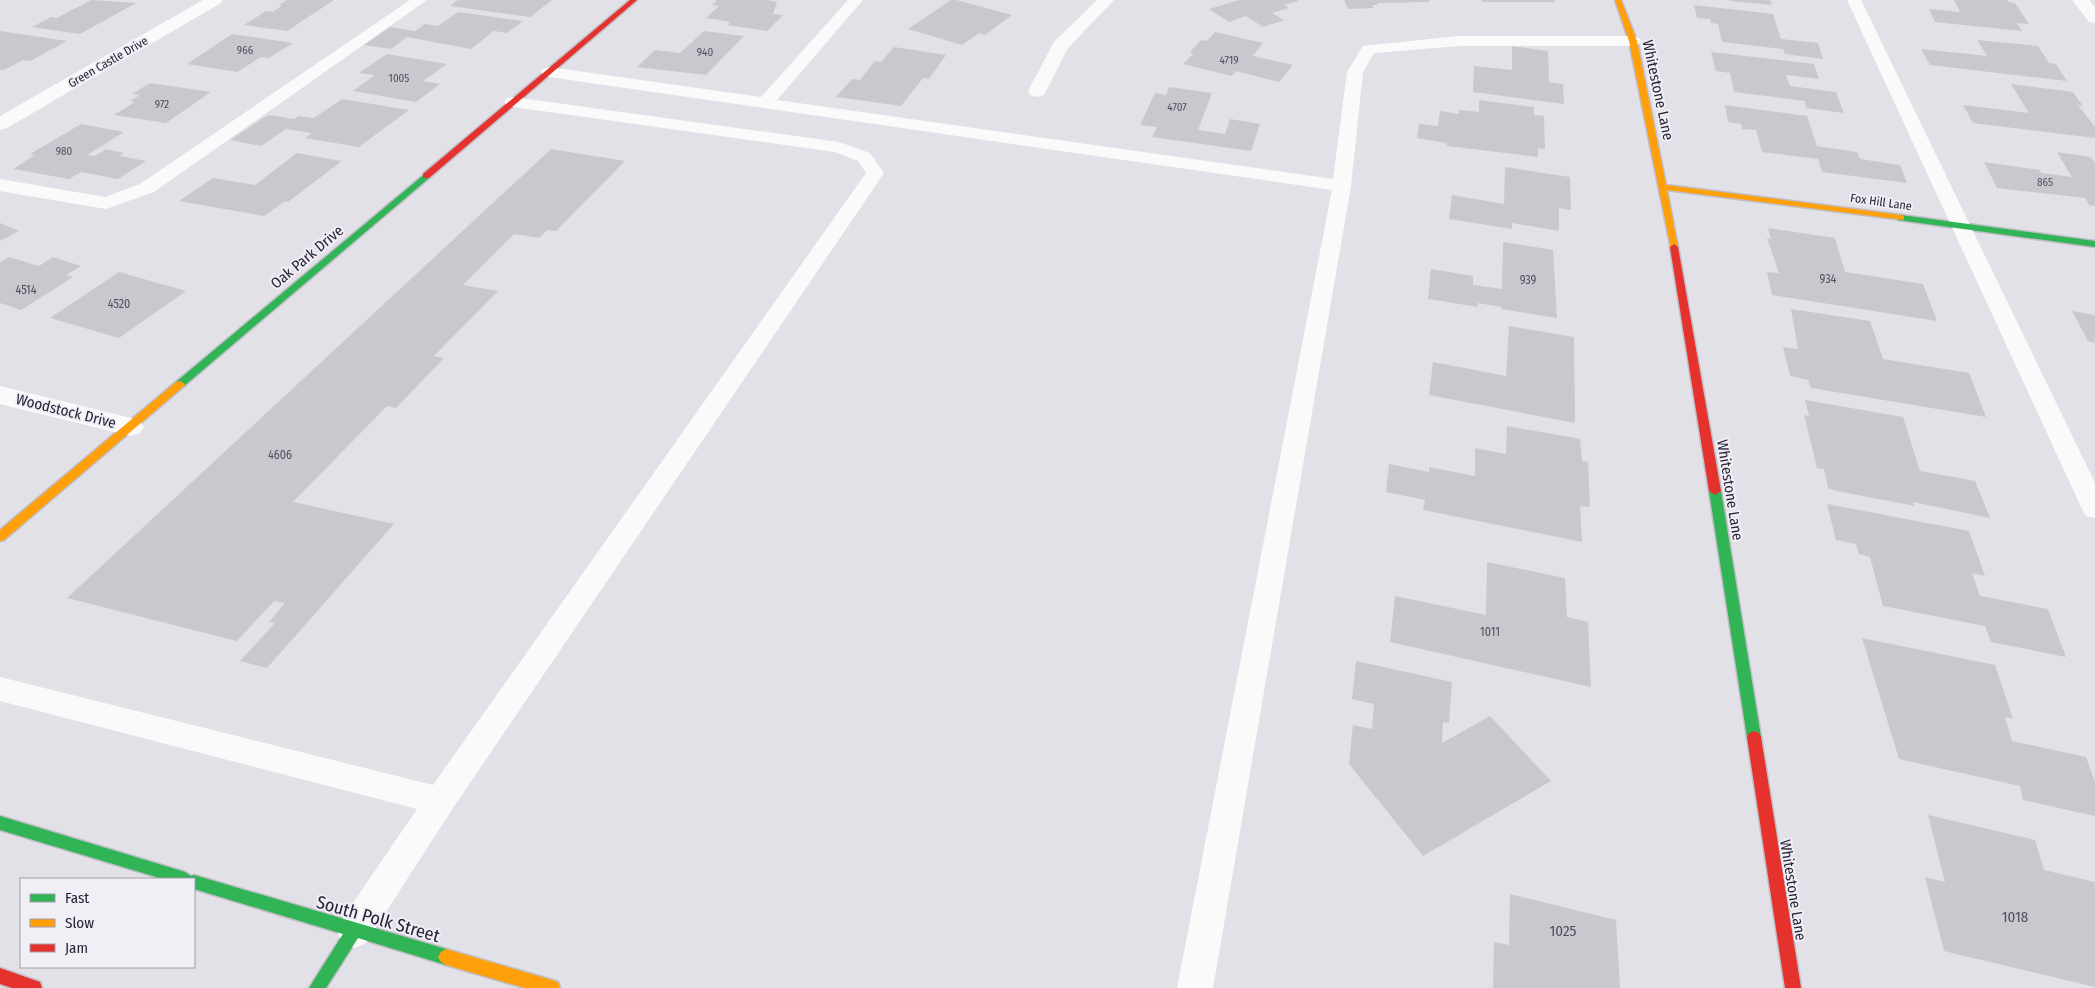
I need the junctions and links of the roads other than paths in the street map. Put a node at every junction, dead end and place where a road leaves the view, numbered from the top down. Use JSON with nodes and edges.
{"nodes":[{"id":1,"x":215,"y":0,"type":"edge"},
{"id":2,"x":420,"y":0,"type":"edge"},
{"id":3,"x":634,"y":0,"type":"edge"},
{"id":4,"x":856,"y":0,"type":"edge"},
{"id":5,"x":1106,"y":0,"type":"edge"},
{"id":6,"x":1618,"y":0,"type":"edge"},
{"id":7,"x":1854,"y":0,"type":"edge"},
{"id":8,"x":2080,"y":0,"type":"edge"},
{"id":9,"x":2095,"y":18,"type":"edge"},
{"id":10,"x":1633,"y":41,"type":"junction"},
{"id":11,"x":549,"y":72,"type":"junction"},
{"id":12,"x":1037,"y":91,"type":"dead end"},
{"id":13,"x":513,"y":102,"type":"junction"},
{"id":14,"x":765,"y":103,"type":"junction"},
{"id":15,"x":0,"y":124,"type":"edge"},
{"id":16,"x":0,"y":185,"type":"edge"},
{"id":17,"x":1342,"y":186,"type":"junction"},
{"id":18,"x":1663,"y":187,"type":"junction"},
{"id":19,"x":1963,"y":227,"type":"junction"},
{"id":20,"x":2095,"y":244,"type":"edge"},
{"id":21,"x":0,"y":395,"type":"edge"},
{"id":22,"x":131,"y":427,"type":"junction"},
{"id":23,"x":2095,"y":508,"type":"edge"},
{"id":24,"x":0,"y":537,"type":"edge"},
{"id":25,"x":0,"y":689,"type":"edge"},
{"id":26,"x":440,"y":801,"type":"junction"},
{"id":27,"x":0,"y":823,"type":"edge"},
{"id":28,"x":182,"y":878,"type":"edge"},
{"id":29,"x":195,"y":882,"type":"edge"},
{"id":30,"x":354,"y":931,"type":"junction"},
{"id":31,"x":0,"y":976,"type":"edge"},
{"id":32,"x":34,"y":988,"type":"edge"},
{"id":33,"x":317,"y":988,"type":"edge"},
{"id":34,"x":552,"y":988,"type":"edge"},
{"id":35,"x":1195,"y":988,"type":"edge"},
{"id":36,"x":1794,"y":988,"type":"edge"}],
"edges":[{"from":1,"to":15,"type":"street","name":"Green Castle Drive"},
{"from":2,"to":16,"type":"lane"},
{"from":3,"to":11,"type":"street","name":"Oak Park Drive"},
{"from":4,"to":14,"type":"lane"},
{"from":5,"to":12,"type":"street"},
{"from":6,"to":10,"type":"street","name":"Whitestone Lane"},
{"from":7,"to":19,"type":"lane"},
{"from":8,"to":9,"type":"street"},
{"from":10,"to":17,"type":"lane"},
{"from":10,"to":18,"type":"street","name":"Whitestone Lane"},
{"from":11,"to":13,"type":"street","name":"Oak Park Drive"},
{"from":11,"to":14,"type":"lane"},
{"from":13,"to":22,"type":"street","name":"Oak Park Drive"},
{"from":13,"to":26,"type":"lane"},
{"from":14,"to":17,"type":"lane"},
{"from":17,"to":35,"type":"lane"},
{"from":18,"to":19,"type":"street","name":"Fox Hill Lane"},
{"from":18,"to":36,"type":"street","name":"Whitestone Lane"},
{"from":19,"to":20,"type":"street","name":"Fox Hill Lane"},
{"from":19,"to":23,"type":"lane"},
{"from":21,"to":22,"type":"street","name":"Woodstock Drive"},
{"from":22,"to":24,"type":"street","name":"Oak Park Drive"},
{"from":25,"to":26,"type":"lane"},
{"from":26,"to":30,"type":"lane"},
{"from":27,"to":28,"type":"street"},
{"from":29,"to":30,"type":"street","name":"South Polk Street"},
{"from":30,"to":33,"type":"street"},
{"from":30,"to":34,"type":"street","name":"South Polk Street"},
{"from":31,"to":32,"type":"street"}]}
